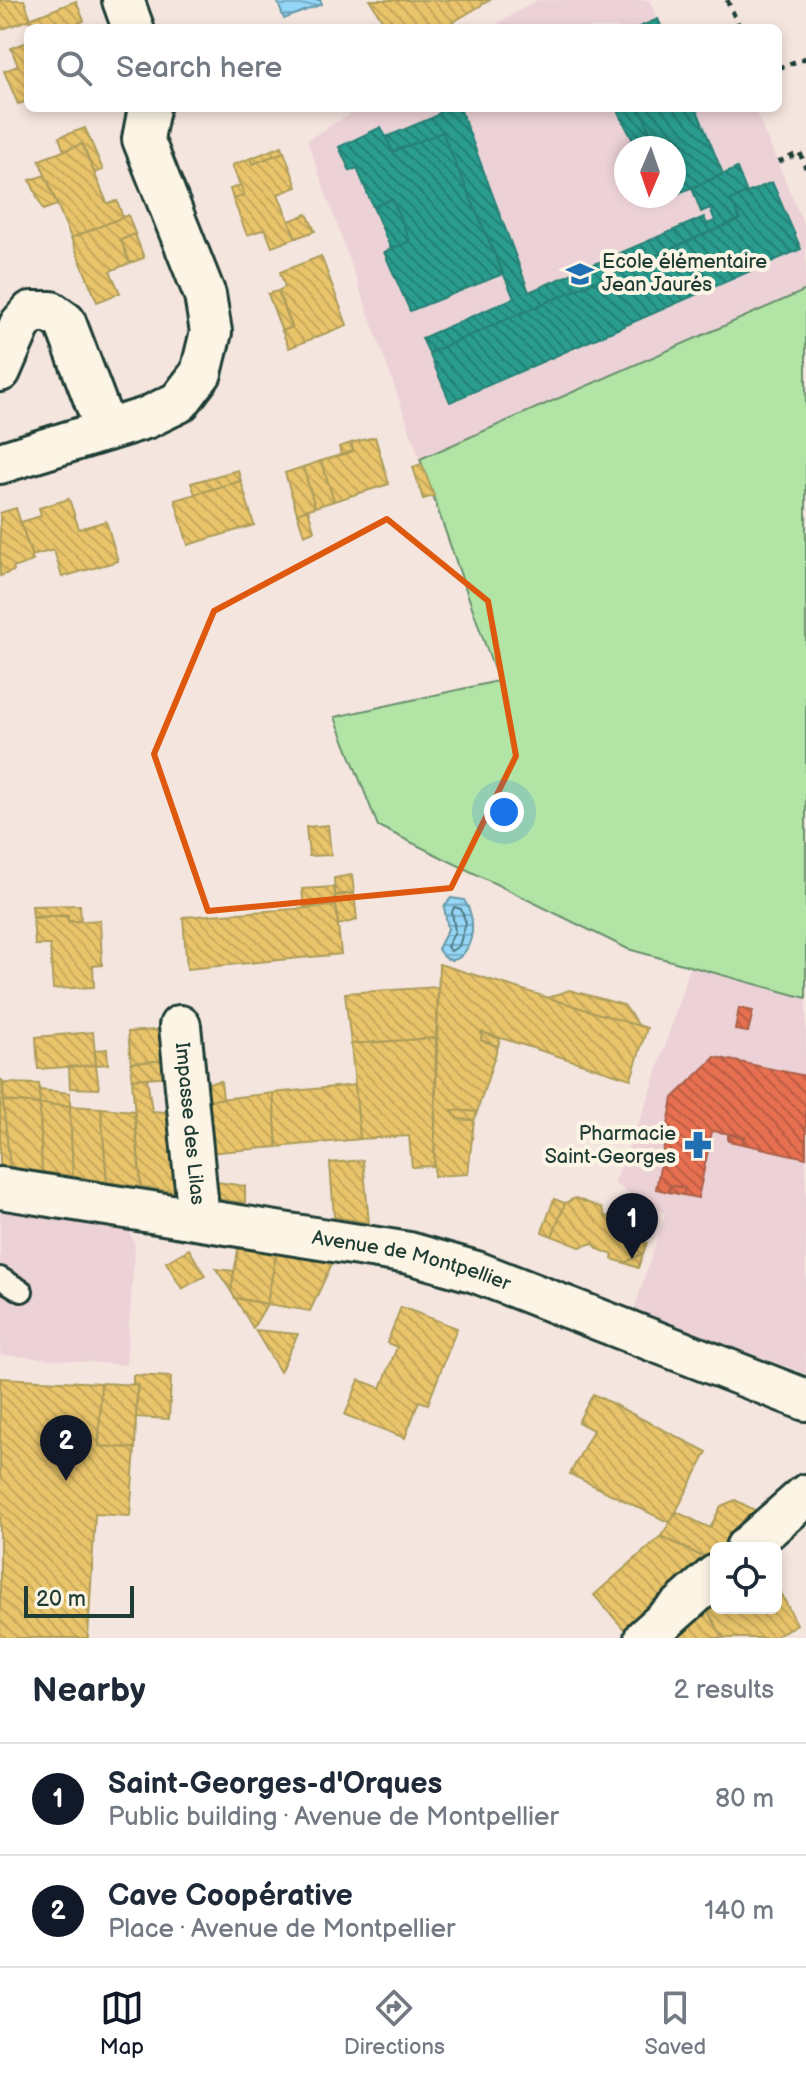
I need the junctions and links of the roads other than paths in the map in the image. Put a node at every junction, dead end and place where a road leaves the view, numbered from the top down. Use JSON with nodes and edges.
{"nodes":[{"id":1,"x":123,"y":0,"type":"edge"},
{"id":2,"x":132,"y":24,"type":"edge"},
{"id":3,"x":148,"y":112,"type":"edge"},
{"id":4,"x":0,"y":371,"type":"edge"},
{"id":5,"x":106,"y":430,"type":"junction"},
{"id":6,"x":0,"y":463,"type":"edge"},
{"id":7,"x":180,"y":1026,"type":"dead end"},
{"id":8,"x":0,"y":1188,"type":"edge"},
{"id":9,"x":199,"y":1219,"type":"junction"},
{"id":10,"x":0,"y":1278,"type":"edge"},
{"id":11,"x":22,"y":1291,"type":"dead end"},
{"id":12,"x":806,"y":1400,"type":"edge"},
{"id":13,"x":806,"y":1495,"type":"edge"},
{"id":14,"x":753,"y":1542,"type":"edge"},
{"id":15,"x":710,"y":1580,"type":"edge"},
{"id":16,"x":645,"y":1638,"type":"edge"}],
"edges":[{"from":1,"to":2,"type":"street"},
{"from":3,"to":5,"type":"street"},
{"from":4,"to":5,"type":"street"},
{"from":5,"to":6,"type":"street"},
{"from":7,"to":9,"type":"street","name":"Impasse des Lilas"},
{"from":8,"to":9,"type":"street","name":"Avenue de Montpellier"},
{"from":9,"to":12,"type":"street","name":"Avenue de Montpellier"},
{"from":10,"to":11,"type":"lane"},
{"from":13,"to":14,"type":"street"},
{"from":15,"to":16,"type":"street"}]}
